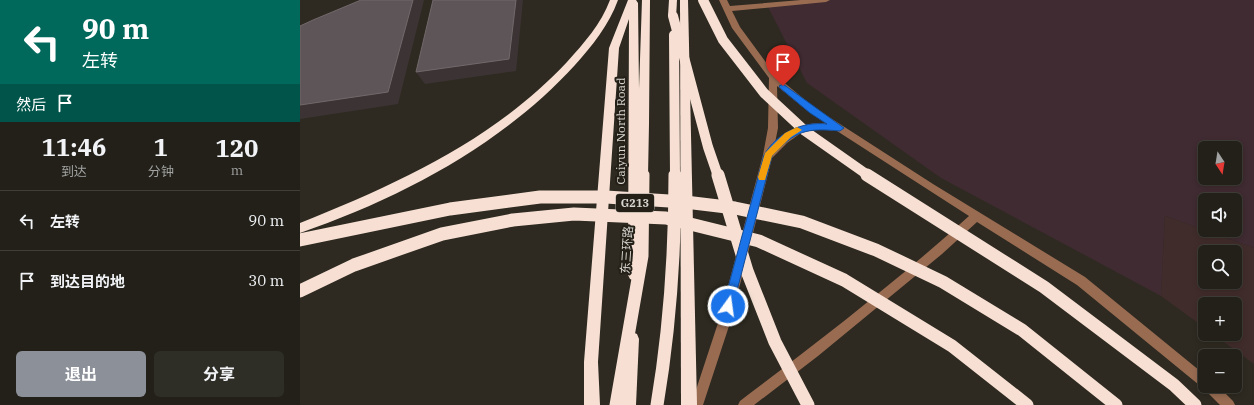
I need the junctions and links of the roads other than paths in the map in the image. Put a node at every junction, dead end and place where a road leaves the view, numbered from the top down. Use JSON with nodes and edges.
{"nodes":[{"id":1,"x":614,"y":0,"type":"edge"},
{"id":2,"x":633,"y":0,"type":"edge"},
{"id":3,"x":646,"y":0,"type":"edge"},
{"id":4,"x":673,"y":0,"type":"edge"},
{"id":5,"x":684,"y":0,"type":"edge"},
{"id":6,"x":703,"y":0,"type":"edge"},
{"id":7,"x":723,"y":0,"type":"edge"},
{"id":8,"x":826,"y":0,"type":"edge"},
{"id":9,"x":727,"y":9,"type":"junction"},
{"id":10,"x":673,"y":16,"type":"junction"},
{"id":11,"x":773,"y":78,"type":"junction"},
{"id":12,"x":840,"y":128,"type":"junction"},
{"id":13,"x":768,"y":155,"type":"junction"},
{"id":14,"x":976,"y":216,"type":"junction"},
{"id":15,"x":300,"y":228,"type":"edge"},
{"id":16,"x":300,"y":240,"type":"edge"},
{"id":17,"x":300,"y":291,"type":"edge"},
{"id":18,"x":1198,"y":376,"type":"edge"},
{"id":19,"x":1216,"y":393,"type":"edge"},
{"id":20,"x":592,"y":405,"type":"edge"},
{"id":21,"x":616,"y":405,"type":"edge"},
{"id":22,"x":628,"y":405,"type":"edge"},
{"id":23,"x":657,"y":405,"type":"edge"},
{"id":24,"x":689,"y":405,"type":"edge"},
{"id":25,"x":697,"y":405,"type":"edge"},
{"id":26,"x":744,"y":405,"type":"edge"},
{"id":27,"x":808,"y":405,"type":"edge"},
{"id":28,"x":1027,"y":405,"type":"edge"},
{"id":29,"x":1116,"y":405,"type":"edge"},
{"id":30,"x":1195,"y":405,"type":"edge"},
{"id":31,"x":1229,"y":405,"type":"edge"}],
"edges":[{"from":1,"to":15,"type":"highway"},
{"from":2,"to":20,"type":"highway"},
{"from":2,"to":22,"type":"highway","name":"Caiyun North Road","number":"G213"},
{"from":3,"to":21,"type":"highway","name":"东三环路","bridge":true},
{"from":4,"to":10,"type":"highway"},
{"from":5,"to":24,"type":"highway"},
{"from":6,"to":30,"type":"highway","bridge":true},
{"from":7,"to":9,"type":"street"},
{"from":8,"to":9,"type":"street"},
{"from":9,"to":11,"type":"street"},
{"from":10,"to":23,"type":"highway","bridge":true},
{"from":10,"to":27,"type":"highway","bridge":true},
{"from":11,"to":12,"type":"street"},
{"from":11,"to":13,"type":"street"},
{"from":12,"to":13,"type":"street"},
{"from":12,"to":14,"type":"street"},
{"from":13,"to":25,"type":"street"},
{"from":14,"to":18,"type":"street"},
{"from":14,"to":26,"type":"street"},
{"from":16,"to":29,"type":"highway","bridge":true},
{"from":17,"to":28,"type":"highway","bridge":true},
{"from":19,"to":31,"type":"street"}]}
